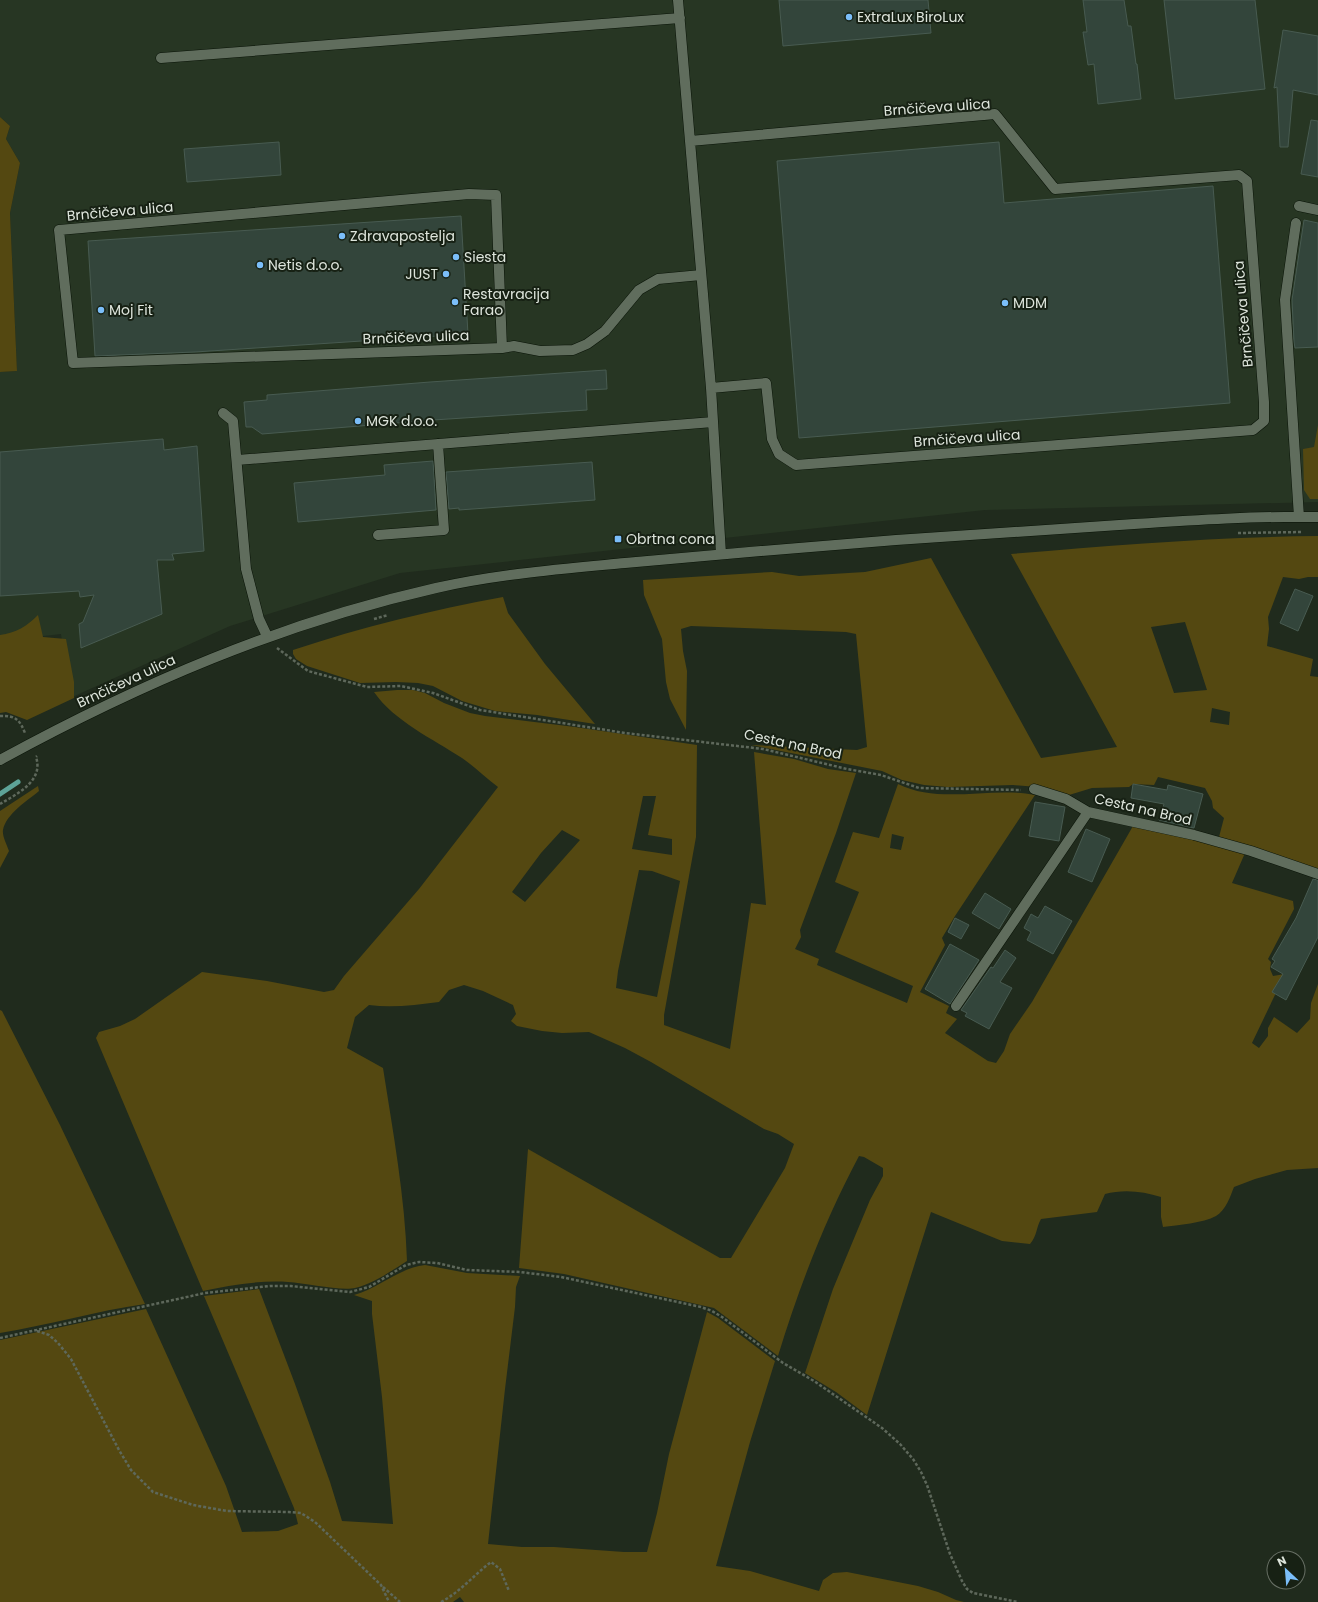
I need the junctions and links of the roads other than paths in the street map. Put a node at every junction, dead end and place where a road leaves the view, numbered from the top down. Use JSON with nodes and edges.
{"nodes":[{"id":1,"x":678,"y":0,"type":"edge"},
{"id":2,"x":680,"y":18,"type":"junction"},
{"id":3,"x":161,"y":58,"type":"dead end"},
{"id":4,"x":690,"y":141,"type":"junction"},
{"id":5,"x":1299,"y":206,"type":"dead end"},
{"id":6,"x":1318,"y":210,"type":"edge"},
{"id":7,"x":1296,"y":223,"type":"dead end"},
{"id":8,"x":701,"y":275,"type":"junction"},
{"id":9,"x":502,"y":348,"type":"junction"},
{"id":10,"x":710,"y":388,"type":"junction"},
{"id":11,"x":223,"y":413,"type":"dead end"},
{"id":12,"x":713,"y":422,"type":"junction"},
{"id":13,"x":438,"y":444,"type":"junction"},
{"id":14,"x":237,"y":460,"type":"junction"},
{"id":15,"x":1299,"y":517,"type":"junction"},
{"id":16,"x":1318,"y":517,"type":"edge"},
{"id":17,"x":378,"y":535,"type":"dead end"},
{"id":18,"x":721,"y":554,"type":"junction"},
{"id":19,"x":267,"y":636,"type":"junction"},
{"id":20,"x":0,"y":760,"type":"edge"},
{"id":21,"x":1034,"y":789,"type":"road end"},
{"id":22,"x":1088,"y":812,"type":"junction"},
{"id":23,"x":1318,"y":874,"type":"edge"},
{"id":24,"x":956,"y":1006,"type":"dead end"}],
"edges":[{"from":1,"to":2,"type":"street"},
{"from":2,"to":3,"type":"street"},
{"from":2,"to":4,"type":"street"},
{"from":4,"to":8,"type":"street"},
{"from":4,"to":10,"type":"street","name":"Brnčičeva ulica"},
{"from":5,"to":6,"type":"street"},
{"from":7,"to":15,"type":"street"},
{"from":8,"to":9,"type":"street","name":"Brnčičeva ulica"},
{"from":8,"to":10,"type":"street"},
{"from":9,"to":9,"type":"street","name":"Brnčičeva ulica"},
{"from":10,"to":12,"type":"street"},
{"from":11,"to":14,"type":"street"},
{"from":12,"to":13,"type":"street"},
{"from":12,"to":18,"type":"street"},
{"from":13,"to":14,"type":"street"},
{"from":13,"to":17,"type":"street"},
{"from":14,"to":19,"type":"street"},
{"from":15,"to":16,"type":"street","name":"Brnčičeva ulica"},
{"from":15,"to":18,"type":"street","name":"Brnčičeva ulica"},
{"from":18,"to":19,"type":"street","name":"Brnčičeva ulica"},
{"from":19,"to":20,"type":"street","name":"Brnčičeva ulica"},
{"from":21,"to":22,"type":"street","name":"Cesta na Brod"},
{"from":22,"to":23,"type":"street","name":"Cesta na Brod"},
{"from":22,"to":24,"type":"street"}]}
